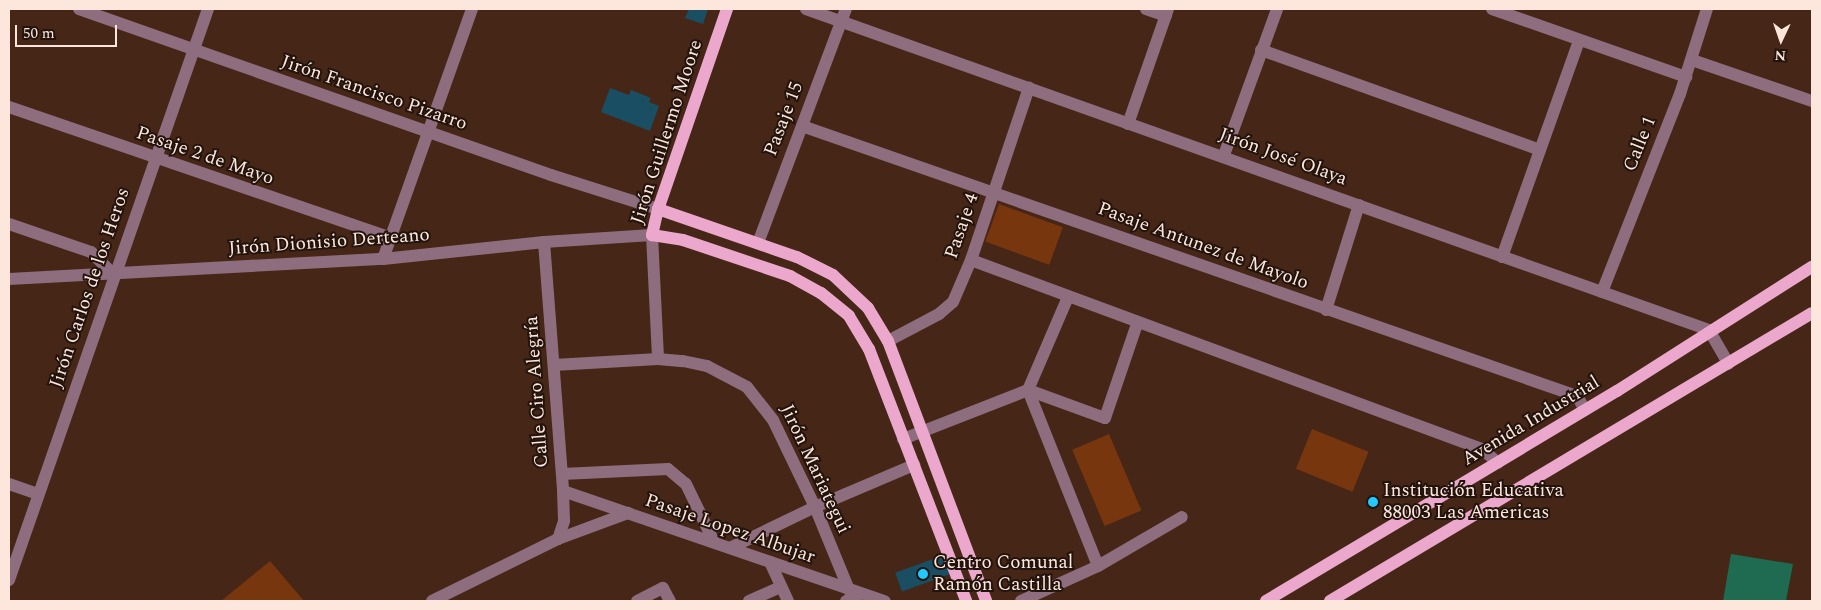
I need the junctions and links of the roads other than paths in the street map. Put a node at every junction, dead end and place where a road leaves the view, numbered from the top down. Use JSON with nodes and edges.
{"nodes":[{"id":1,"x":79,"y":9,"type":"edge"},
{"id":2,"x":208,"y":9,"type":"edge"},
{"id":3,"x":472,"y":9,"type":"edge"},
{"id":4,"x":727,"y":9,"type":"edge"},
{"id":5,"x":806,"y":9,"type":"edge"},
{"id":6,"x":846,"y":9,"type":"edge"},
{"id":7,"x":1146,"y":9,"type":"edge"},
{"id":8,"x":1277,"y":9,"type":"edge"},
{"id":9,"x":1492,"y":9,"type":"edge"},
{"id":10,"x":1707,"y":9,"type":"edge"},
{"id":11,"x":1167,"y":12,"type":"edge"},
{"id":12,"x":842,"y":21,"type":"junction"},
{"id":13,"x":1579,"y":40,"type":"junction"},
{"id":14,"x":193,"y":50,"type":"junction"},
{"id":15,"x":1261,"y":50,"type":"junction"},
{"id":16,"x":1692,"y":60,"type":"junction"},
{"id":17,"x":1686,"y":77,"type":"junction"},
{"id":18,"x":1029,"y":88,"type":"junction"},
{"id":19,"x":1812,"y":101,"type":"edge"},
{"id":20,"x":9,"y":107,"type":"edge"},
{"id":21,"x":1128,"y":124,"type":"junction"},
{"id":22,"x":802,"y":126,"type":"junction"},
{"id":23,"x":427,"y":130,"type":"junction"},
{"id":24,"x":1540,"y":150,"type":"junction"},
{"id":25,"x":1224,"y":155,"type":"junction"},
{"id":26,"x":154,"y":160,"type":"junction"},
{"id":27,"x":994,"y":192,"type":"junction"},
{"id":28,"x":1359,"y":205,"type":"junction"},
{"id":29,"x":658,"y":209,"type":"junction"},
{"id":30,"x":9,"y":224,"type":"edge"},
{"id":31,"x":652,"y":235,"type":"junction"},
{"id":32,"x":390,"y":238,"type":"junction"},
{"id":33,"x":544,"y":242,"type":"junction"},
{"id":34,"x":758,"y":243,"type":"junction"},
{"id":35,"x":1502,"y":257,"type":"junction"},
{"id":36,"x":383,"y":259,"type":"junction"},
{"id":37,"x":971,"y":260,"type":"junction"},
{"id":38,"x":1812,"y":267,"type":"edge"},
{"id":39,"x":114,"y":275,"type":"junction"},
{"id":40,"x":9,"y":279,"type":"edge"},
{"id":41,"x":1602,"y":292,"type":"junction"},
{"id":42,"x":1068,"y":298,"type":"junction"},
{"id":43,"x":1326,"y":310,"type":"junction"},
{"id":44,"x":1812,"y":313,"type":"edge"},
{"id":45,"x":1137,"y":324,"type":"junction"},
{"id":46,"x":1709,"y":330,"type":"junction"},
{"id":47,"x":888,"y":341,"type":"junction"},
{"id":48,"x":658,"y":359,"type":"junction"},
{"id":49,"x":1729,"y":364,"type":"junction"},
{"id":50,"x":554,"y":365,"type":"junction"},
{"id":51,"x":1028,"y":390,"type":"junction"},
{"id":52,"x":1585,"y":410,"type":"junction"},
{"id":53,"x":922,"y":432,"type":"junction"},
{"id":54,"x":903,"y":438,"type":"junction"},
{"id":55,"x":1498,"y":463,"type":"junction"},
{"id":56,"x":914,"y":465,"type":"junction"},
{"id":57,"x":562,"y":474,"type":"junction"},
{"id":58,"x":9,"y":484,"type":"edge"},
{"id":59,"x":563,"y":491,"type":"junction"},
{"id":60,"x":38,"y":494,"type":"junction"},
{"id":61,"x":815,"y":507,"type":"junction"},
{"id":62,"x":628,"y":513,"type":"junction"},
{"id":63,"x":1182,"y":517,"type":"dead end"},
{"id":64,"x":558,"y":539,"type":"junction"},
{"id":65,"x":714,"y":542,"type":"junction"},
{"id":66,"x":730,"y":548,"type":"junction"},
{"id":67,"x":770,"y":562,"type":"junction"},
{"id":68,"x":1098,"y":566,"type":"junction"},
{"id":69,"x":9,"y":580,"type":"edge"},
{"id":70,"x":782,"y":587,"type":"junction"},
{"id":71,"x":851,"y":595,"type":"edge"},
{"id":72,"x":882,"y":600,"type":"edge"},
{"id":73,"x":432,"y":601,"type":"edge"},
{"id":74,"x":637,"y":601,"type":"edge"},
{"id":75,"x":670,"y":601,"type":"edge"},
{"id":76,"x":749,"y":601,"type":"edge"},
{"id":77,"x":788,"y":601,"type":"edge"},
{"id":78,"x":966,"y":601,"type":"edge"},
{"id":79,"x":986,"y":601,"type":"edge"},
{"id":80,"x":1021,"y":601,"type":"edge"},
{"id":81,"x":1266,"y":601,"type":"edge"},
{"id":82,"x":1330,"y":601,"type":"edge"}],
"edges":[{"from":1,"to":14,"type":"street","name":"Jirón Francisco Pizarro"},
{"from":2,"to":14,"type":"street","name":"Jirón Carlos de los Heros"},
{"from":3,"to":23,"type":"street"},
{"from":4,"to":29,"type":"main road","name":"Jirón Guillermo Moore"},
{"from":5,"to":12,"type":"street","name":"Jirón José Olaya"},
{"from":6,"to":12,"type":"street","name":"Pasaje 15"},
{"from":7,"to":11,"type":"street"},
{"from":8,"to":15,"type":"street"},
{"from":9,"to":13,"type":"street"},
{"from":10,"to":16,"type":"street","name":"Calle 1"},
{"from":11,"to":21,"type":"street"},
{"from":12,"to":18,"type":"street","name":"Jirón José Olaya"},
{"from":12,"to":22,"type":"street","name":"Pasaje 15"},
{"from":13,"to":17,"type":"street"},
{"from":13,"to":24,"type":"street"},
{"from":14,"to":23,"type":"street","name":"Jirón Francisco Pizarro"},
{"from":14,"to":26,"type":"street","name":"Jirón Carlos de los Heros"},
{"from":15,"to":24,"type":"street"},
{"from":15,"to":25,"type":"street"},
{"from":16,"to":17,"type":"street","name":"Calle 1"},
{"from":16,"to":19,"type":"street"},
{"from":17,"to":41,"type":"street","name":"Calle 1"},
{"from":18,"to":21,"type":"street","name":"Jirón José Olaya"},
{"from":18,"to":27,"type":"street","name":"Pasaje 4"},
{"from":20,"to":26,"type":"street","name":"Pasaje 2 de Mayo"},
{"from":21,"to":25,"type":"street","name":"Jirón José Olaya"},
{"from":22,"to":27,"type":"street","name":"Pasaje Antunez de Mayolo"},
{"from":22,"to":34,"type":"street","name":"Pasaje 15"},
{"from":23,"to":29,"type":"street","name":"Jirón Francisco Pizarro"},
{"from":23,"to":32,"type":"street"},
{"from":24,"to":35,"type":"street"},
{"from":25,"to":28,"type":"street","name":"Jirón José Olaya"},
{"from":26,"to":32,"type":"street","name":"Pasaje 2 de Mayo"},
{"from":26,"to":39,"type":"street","name":"Jirón Carlos de los Heros"},
{"from":27,"to":37,"type":"street","name":"Pasaje 4"},
{"from":27,"to":43,"type":"street","name":"Pasaje Antunez de Mayolo"},
{"from":28,"to":35,"type":"street","name":"Jirón José Olaya"},
{"from":28,"to":43,"type":"street"},
{"from":29,"to":31,"type":"main road","name":"Jirón Guillermo Moore"},
{"from":29,"to":34,"type":"main road"},
{"from":30,"to":39,"type":"street"},
{"from":31,"to":33,"type":"street","name":"Jirón Dionisio Derteano"},
{"from":31,"to":48,"type":"street","name":"Jirón Guillermo Moore"},
{"from":31,"to":54,"type":"main road"},
{"from":32,"to":36,"type":"street"},
{"from":33,"to":36,"type":"street","name":"Jirón Dionisio Derteano"},
{"from":33,"to":50,"type":"street","name":"Calle Ciro Alegría"},
{"from":34,"to":47,"type":"main road"},
{"from":35,"to":41,"type":"street","name":"Jirón José Olaya"},
{"from":36,"to":39,"type":"street","name":"Jirón Dionisio Derteano"},
{"from":37,"to":42,"type":"street"},
{"from":37,"to":47,"type":"street","name":"Pasaje 4"},
{"from":38,"to":46,"type":"main road","name":"Avenida Industrial"},
{"from":39,"to":40,"type":"street","name":"Jirón Dionisio Derteano"},
{"from":39,"to":60,"type":"street","name":"Jirón Carlos de los Heros"},
{"from":41,"to":46,"type":"street","name":"Jirón José Olaya"},
{"from":42,"to":45,"type":"street"},
{"from":42,"to":51,"type":"street"},
{"from":43,"to":52,"type":"street","name":"Pasaje Antunez de Mayolo"},
{"from":44,"to":49,"type":"main road"},
{"from":45,"to":51,"type":"street"},
{"from":45,"to":55,"type":"street"},
{"from":46,"to":49,"type":"street"},
{"from":46,"to":52,"type":"main road","name":"Avenida Industrial"},
{"from":47,"to":53,"type":"main road"},
{"from":48,"to":50,"type":"street","name":"Jirón Mariategui"},
{"from":48,"to":61,"type":"street","name":"Jirón Mariategui"},
{"from":49,"to":82,"type":"main road"},
{"from":50,"to":57,"type":"street","name":"Calle Ciro Alegría"},
{"from":51,"to":53,"type":"street"},
{"from":51,"to":68,"type":"street"},
{"from":52,"to":55,"type":"main road","name":"Avenida Industrial"},
{"from":53,"to":54,"type":"street"},
{"from":53,"to":79,"type":"main road"},
{"from":54,"to":56,"type":"main road"},
{"from":55,"to":81,"type":"main road","name":"Avenida Industrial"},
{"from":56,"to":61,"type":"street"},
{"from":56,"to":78,"type":"main road"},
{"from":57,"to":59,"type":"street","name":"Calle Ciro Alegría"},
{"from":57,"to":65,"type":"street"},
{"from":58,"to":60,"type":"street"},
{"from":59,"to":62,"type":"street","name":"Pasaje Lopez Albujar"},
{"from":59,"to":64,"type":"street","name":"Calle Ciro Alegría"},
{"from":60,"to":69,"type":"street","name":"Jirón Carlos de los Heros"},
{"from":61,"to":66,"type":"street"},
{"from":61,"to":71,"type":"street","name":"Jirón Mariategui"},
{"from":62,"to":64,"type":"street"},
{"from":62,"to":65,"type":"street","name":"Pasaje Lopez Albujar"},
{"from":63,"to":68,"type":"street"},
{"from":64,"to":73,"type":"street"},
{"from":65,"to":66,"type":"street","name":"Pasaje Lopez Albujar"},
{"from":66,"to":67,"type":"street","name":"Pasaje Lopez Albujar"},
{"from":67,"to":70,"type":"street"},
{"from":67,"to":71,"type":"street","name":"Pasaje Lopez Albujar"},
{"from":68,"to":80,"type":"street"},
{"from":70,"to":76,"type":"street"},
{"from":70,"to":77,"type":"street"},
{"from":71,"to":72,"type":"street","name":"Pasaje Lopez Albujar"},
{"from":74,"to":75,"type":"street"}]}
